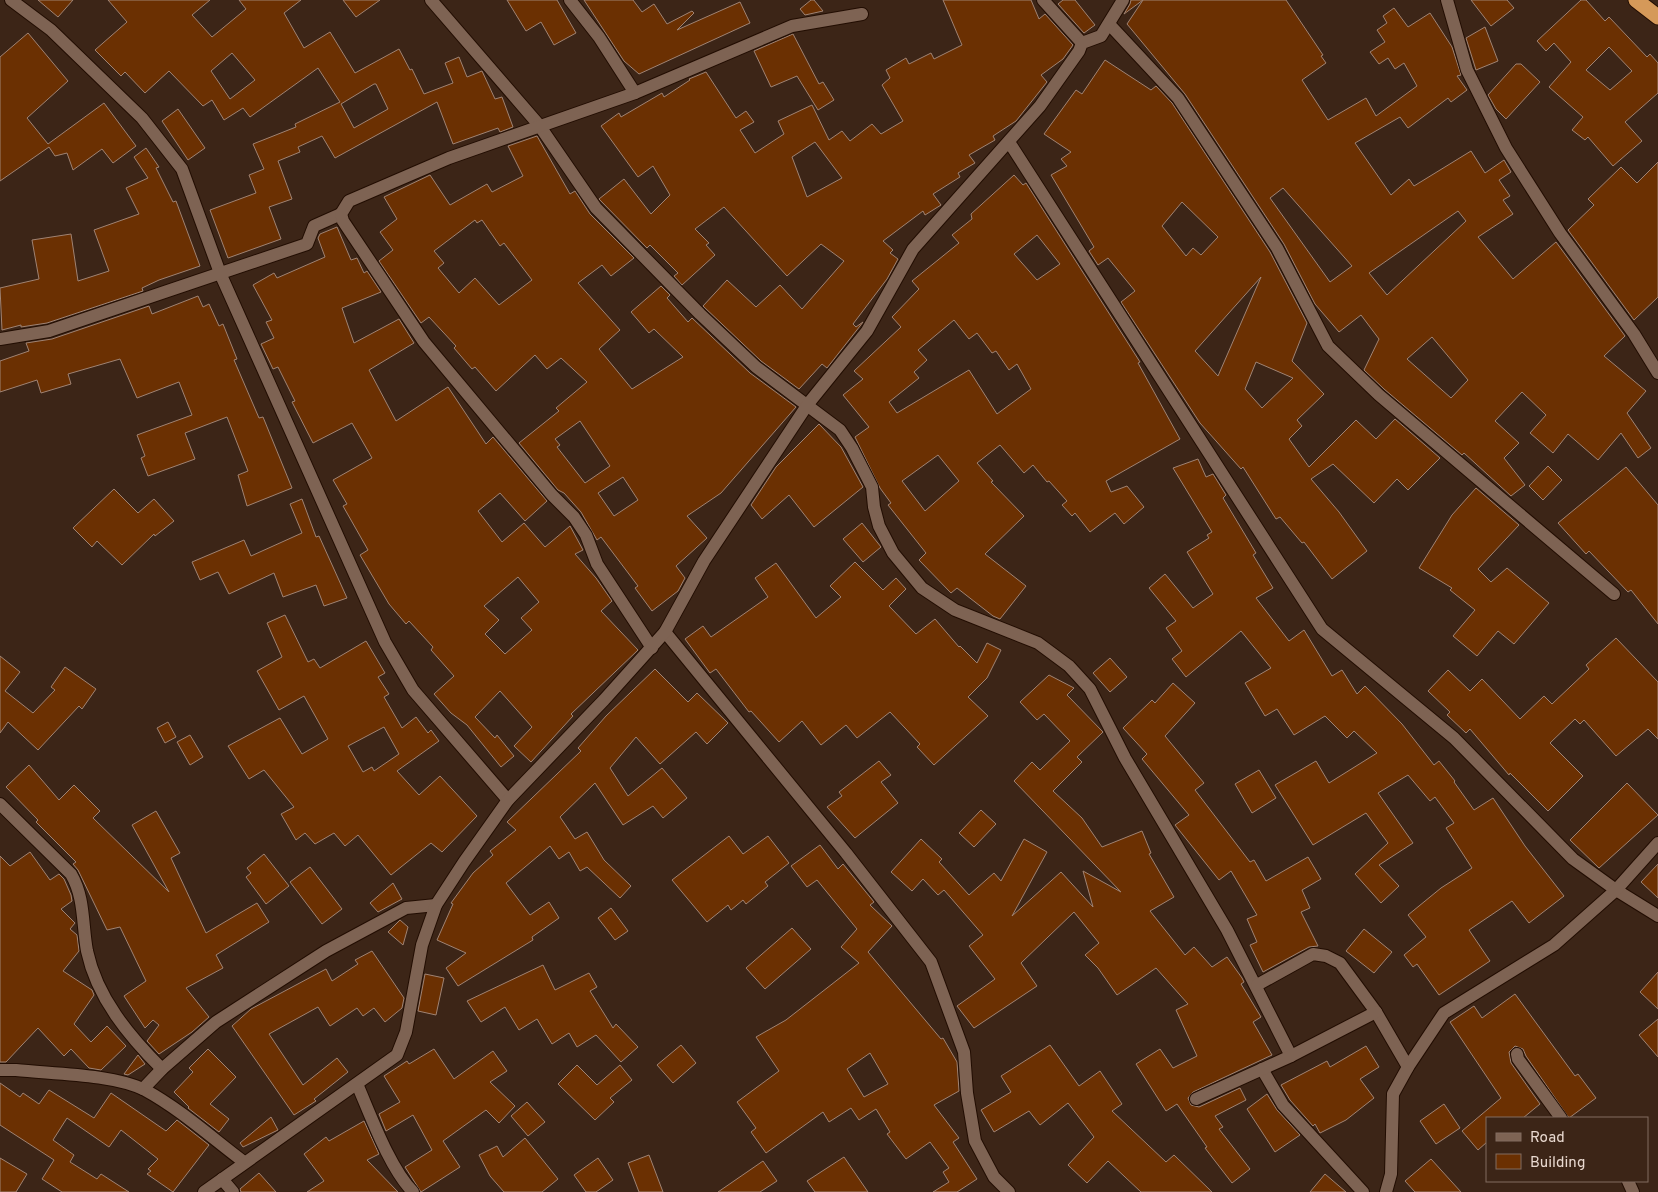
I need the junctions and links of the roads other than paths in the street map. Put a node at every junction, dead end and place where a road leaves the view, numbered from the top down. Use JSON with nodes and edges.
{"nodes":[{"id":1,"x":11,"y":0,"type":"edge"},
{"id":2,"x":431,"y":0,"type":"edge"},
{"id":3,"x":570,"y":0,"type":"edge"},
{"id":4,"x":1043,"y":0,"type":"edge"},
{"id":5,"x":1123,"y":0,"type":"edge"},
{"id":6,"x":1447,"y":0,"type":"edge"},
{"id":7,"x":1636,"y":0,"type":"edge"},
{"id":8,"x":862,"y":14,"type":"dead end"},
{"id":9,"x":1658,"y":17,"type":"edge"},
{"id":10,"x":1109,"y":24,"type":"junction"},
{"id":11,"x":1082,"y":43,"type":"junction"},
{"id":12,"x":635,"y":93,"type":"junction"},
{"id":13,"x":538,"y":125,"type":"junction"},
{"id":14,"x":1009,"y":142,"type":"junction"},
{"id":15,"x":341,"y":214,"type":"junction"},
{"id":16,"x":220,"y":273,"type":"junction"},
{"id":17,"x":0,"y":339,"type":"edge"},
{"id":18,"x":1658,"y":373,"type":"edge"},
{"id":19,"x":808,"y":404,"type":"junction"},
{"id":20,"x":1614,"y":594,"type":"dead end"},
{"id":21,"x":665,"y":632,"type":"junction"},
{"id":22,"x":652,"y":648,"type":"junction"},
{"id":23,"x":508,"y":800,"type":"junction"},
{"id":24,"x":0,"y":804,"type":"edge"},
{"id":25,"x":1658,"y":843,"type":"edge"},
{"id":26,"x":1616,"y":890,"type":"junction"},
{"id":27,"x":436,"y":905,"type":"junction"},
{"id":28,"x":1658,"y":916,"type":"edge"},
{"id":29,"x":1256,"y":985,"type":"junction"},
{"id":30,"x":1376,"y":1012,"type":"junction"},
{"id":31,"x":1517,"y":1054,"type":"dead end"},
{"id":32,"x":1291,"y":1056,"type":"junction"},
{"id":33,"x":1408,"y":1067,"type":"junction"},
{"id":34,"x":162,"y":1069,"type":"junction"},
{"id":35,"x":1262,"y":1069,"type":"junction"},
{"id":36,"x":0,"y":1070,"type":"edge"},
{"id":37,"x":357,"y":1084,"type":"junction"},
{"id":38,"x":143,"y":1089,"type":"junction"},
{"id":39,"x":1196,"y":1099,"type":"dead end"},
{"id":40,"x":1560,"y":1117,"type":"edge"},
{"id":41,"x":244,"y":1162,"type":"junction"},
{"id":42,"x":222,"y":1179,"type":"junction"},
{"id":43,"x":204,"y":1192,"type":"edge"},
{"id":44,"x":233,"y":1192,"type":"edge"},
{"id":45,"x":413,"y":1192,"type":"edge"},
{"id":46,"x":1009,"y":1192,"type":"edge"},
{"id":47,"x":1363,"y":1192,"type":"edge"},
{"id":48,"x":1386,"y":1192,"type":"edge"}],
"edges":[{"from":1,"to":16,"type":"street"},
{"from":2,"to":13,"type":"street"},
{"from":3,"to":12,"type":"street"},
{"from":4,"to":11,"type":"street"},
{"from":5,"to":10,"type":"street"},
{"from":6,"to":18,"type":"street"},
{"from":7,"to":9,"type":"highway"},
{"from":8,"to":12,"type":"street"},
{"from":10,"to":11,"type":"street"},
{"from":10,"to":20,"type":"street"},
{"from":11,"to":14,"type":"street"},
{"from":12,"to":13,"type":"street"},
{"from":13,"to":15,"type":"street"},
{"from":13,"to":19,"type":"street"},
{"from":14,"to":19,"type":"street"},
{"from":14,"to":26,"type":"street"},
{"from":15,"to":16,"type":"street"},
{"from":15,"to":22,"type":"street"},
{"from":16,"to":17,"type":"street"},
{"from":16,"to":23,"type":"street"},
{"from":19,"to":21,"type":"street"},
{"from":19,"to":29,"type":"street"},
{"from":21,"to":22,"type":"street"},
{"from":21,"to":46,"type":"street"},
{"from":22,"to":23,"type":"street"},
{"from":23,"to":27,"type":"street"},
{"from":24,"to":34,"type":"street"},
{"from":25,"to":26,"type":"street"},
{"from":26,"to":28,"type":"street"},
{"from":26,"to":33,"type":"street"},
{"from":27,"to":34,"type":"street"},
{"from":27,"to":37,"type":"street"},
{"from":29,"to":30,"type":"street"},
{"from":29,"to":32,"type":"street"},
{"from":30,"to":32,"type":"street"},
{"from":30,"to":33,"type":"street"},
{"from":31,"to":40,"type":"street"},
{"from":32,"to":35,"type":"street"},
{"from":33,"to":48,"type":"street"},
{"from":34,"to":38,"type":"street"},
{"from":35,"to":39,"type":"street"},
{"from":35,"to":47,"type":"street"},
{"from":36,"to":38,"type":"street"},
{"from":37,"to":41,"type":"street"},
{"from":37,"to":45,"type":"street"},
{"from":38,"to":41,"type":"street"},
{"from":41,"to":42,"type":"street"},
{"from":42,"to":43,"type":"street"},
{"from":42,"to":44,"type":"street"}]}
